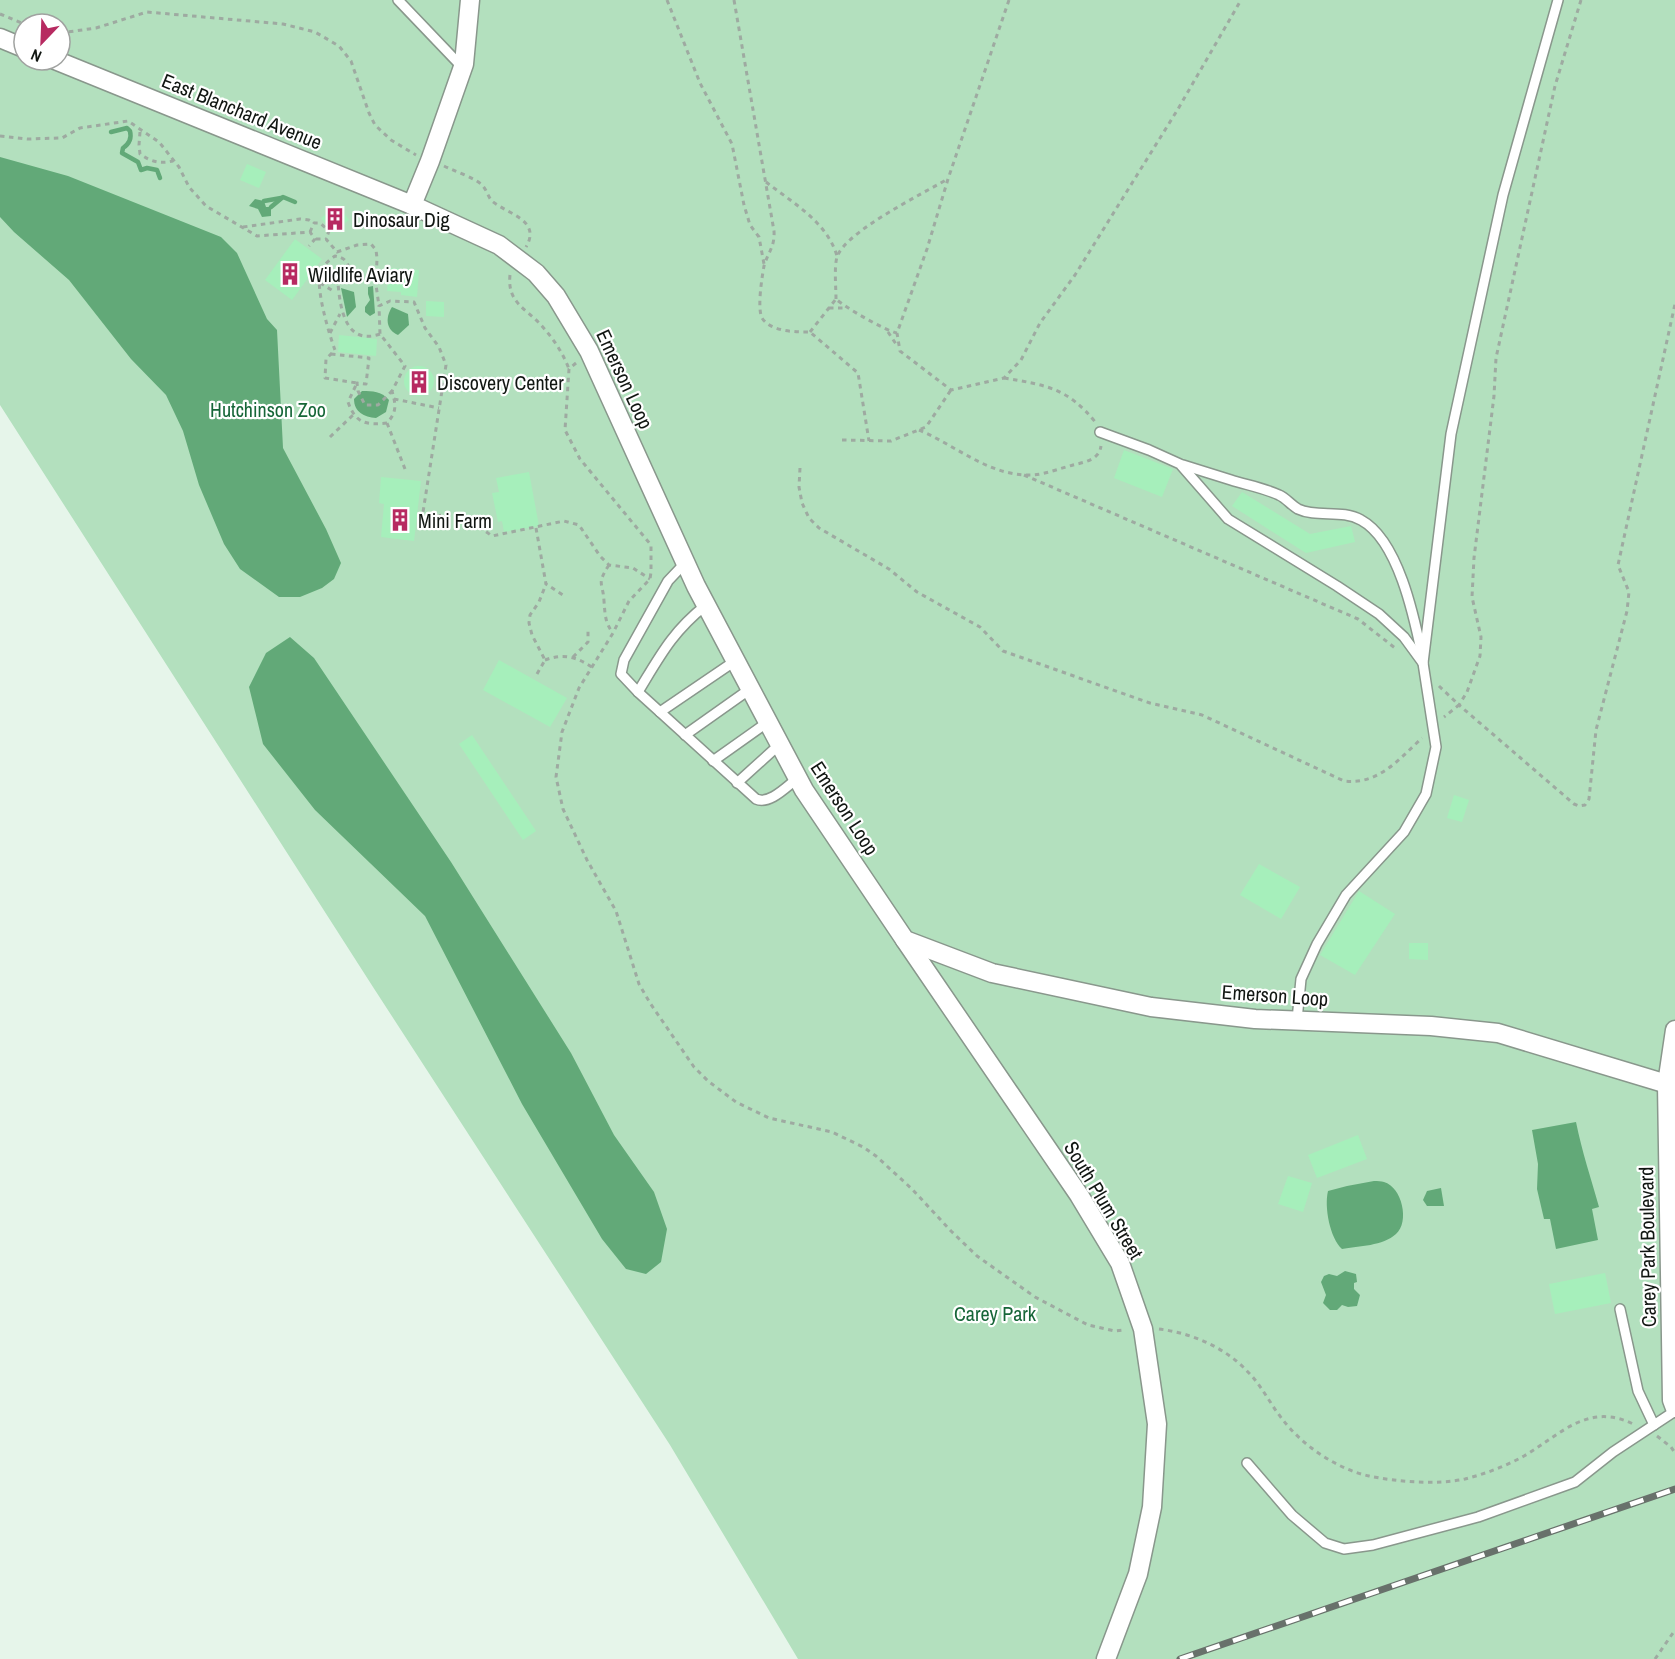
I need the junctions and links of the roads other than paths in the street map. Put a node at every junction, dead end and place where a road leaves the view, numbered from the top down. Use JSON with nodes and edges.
{"nodes":[{"id":1,"x":398,"y":0,"type":"edge"},
{"id":2,"x":470,"y":0,"type":"edge"},
{"id":3,"x":1558,"y":0,"type":"edge"},
{"id":4,"x":72,"y":67,"type":"edge"},
{"id":5,"x":463,"y":68,"type":"junction"},
{"id":6,"x":412,"y":205,"type":"junction"},
{"id":7,"x":1100,"y":432,"type":"road end"},
{"id":8,"x":1180,"y":464,"type":"junction"},
{"id":9,"x":685,"y":563,"type":"junction"},
{"id":10,"x":706,"y":605,"type":"junction"},
{"id":11,"x":735,"y":661,"type":"junction"},
{"id":12,"x":1423,"y":663,"type":"junction"},
{"id":13,"x":750,"y":689,"type":"junction"},
{"id":14,"x":638,"y":692,"type":"junction"},
{"id":15,"x":660,"y":712,"type":"junction"},
{"id":16,"x":768,"y":722,"type":"junction"},
{"id":17,"x":685,"y":735,"type":"junction"},
{"id":18,"x":780,"y":744,"type":"junction"},
{"id":19,"x":713,"y":761,"type":"junction"},
{"id":20,"x":798,"y":778,"type":"junction"},
{"id":21,"x":737,"y":783,"type":"junction"},
{"id":22,"x":905,"y":940,"type":"junction"},
{"id":23,"x":1297,"y":1020,"type":"junction"},
{"id":24,"x":1675,"y":1030,"type":"edge"},
{"id":25,"x":1667,"y":1084,"type":"junction"},
{"id":26,"x":1620,"y":1309,"type":"dead end"},
{"id":27,"x":1673,"y":1357,"type":"edge"},
{"id":28,"x":1675,"y":1410,"type":"edge"},
{"id":29,"x":1654,"y":1425,"type":"junction"},
{"id":30,"x":1247,"y":1463,"type":"dead end"},
{"id":31,"x":1106,"y":1659,"type":"edge"}],
"edges":[{"from":1,"to":5,"type":"lane"},
{"from":2,"to":5,"type":"street"},
{"from":3,"to":12,"type":"lane"},
{"from":4,"to":6,"type":"street","name":"East Blanchard Avenue"},
{"from":5,"to":6,"type":"street"},
{"from":6,"to":9,"type":"street","name":"Emerson Loop"},
{"from":7,"to":8,"type":"lane"},
{"from":8,"to":12,"type":"lane"},
{"from":8,"to":12,"type":"lane"},
{"from":9,"to":10,"type":"street","name":"Emerson Loop"},
{"from":9,"to":14,"type":"lane"},
{"from":10,"to":11,"type":"street","name":"Emerson Loop"},
{"from":10,"to":14,"type":"lane"},
{"from":11,"to":13,"type":"street","name":"Emerson Loop"},
{"from":11,"to":15,"type":"lane"},
{"from":12,"to":23,"type":"lane"},
{"from":13,"to":16,"type":"street","name":"Emerson Loop"},
{"from":13,"to":17,"type":"lane"},
{"from":14,"to":15,"type":"lane"},
{"from":15,"to":17,"type":"lane"},
{"from":16,"to":18,"type":"street","name":"Emerson Loop"},
{"from":16,"to":19,"type":"lane"},
{"from":17,"to":19,"type":"lane"},
{"from":18,"to":20,"type":"street","name":"Emerson Loop"},
{"from":18,"to":21,"type":"lane"},
{"from":19,"to":21,"type":"lane"},
{"from":20,"to":21,"type":"lane"},
{"from":20,"to":22,"type":"street","name":"Emerson Loop"},
{"from":22,"to":23,"type":"street","name":"Emerson Loop"},
{"from":22,"to":31,"type":"street","name":"South Plum Street"},
{"from":23,"to":25,"type":"street","name":"Emerson Loop"},
{"from":24,"to":25,"type":"street"},
{"from":25,"to":27,"type":"street","name":"Carey Park Boulevard"},
{"from":26,"to":29,"type":"lane"},
{"from":27,"to":28,"type":"street","name":"Carey Park Boulevard"},
{"from":28,"to":29,"type":"lane"},
{"from":29,"to":30,"type":"lane"}]}
